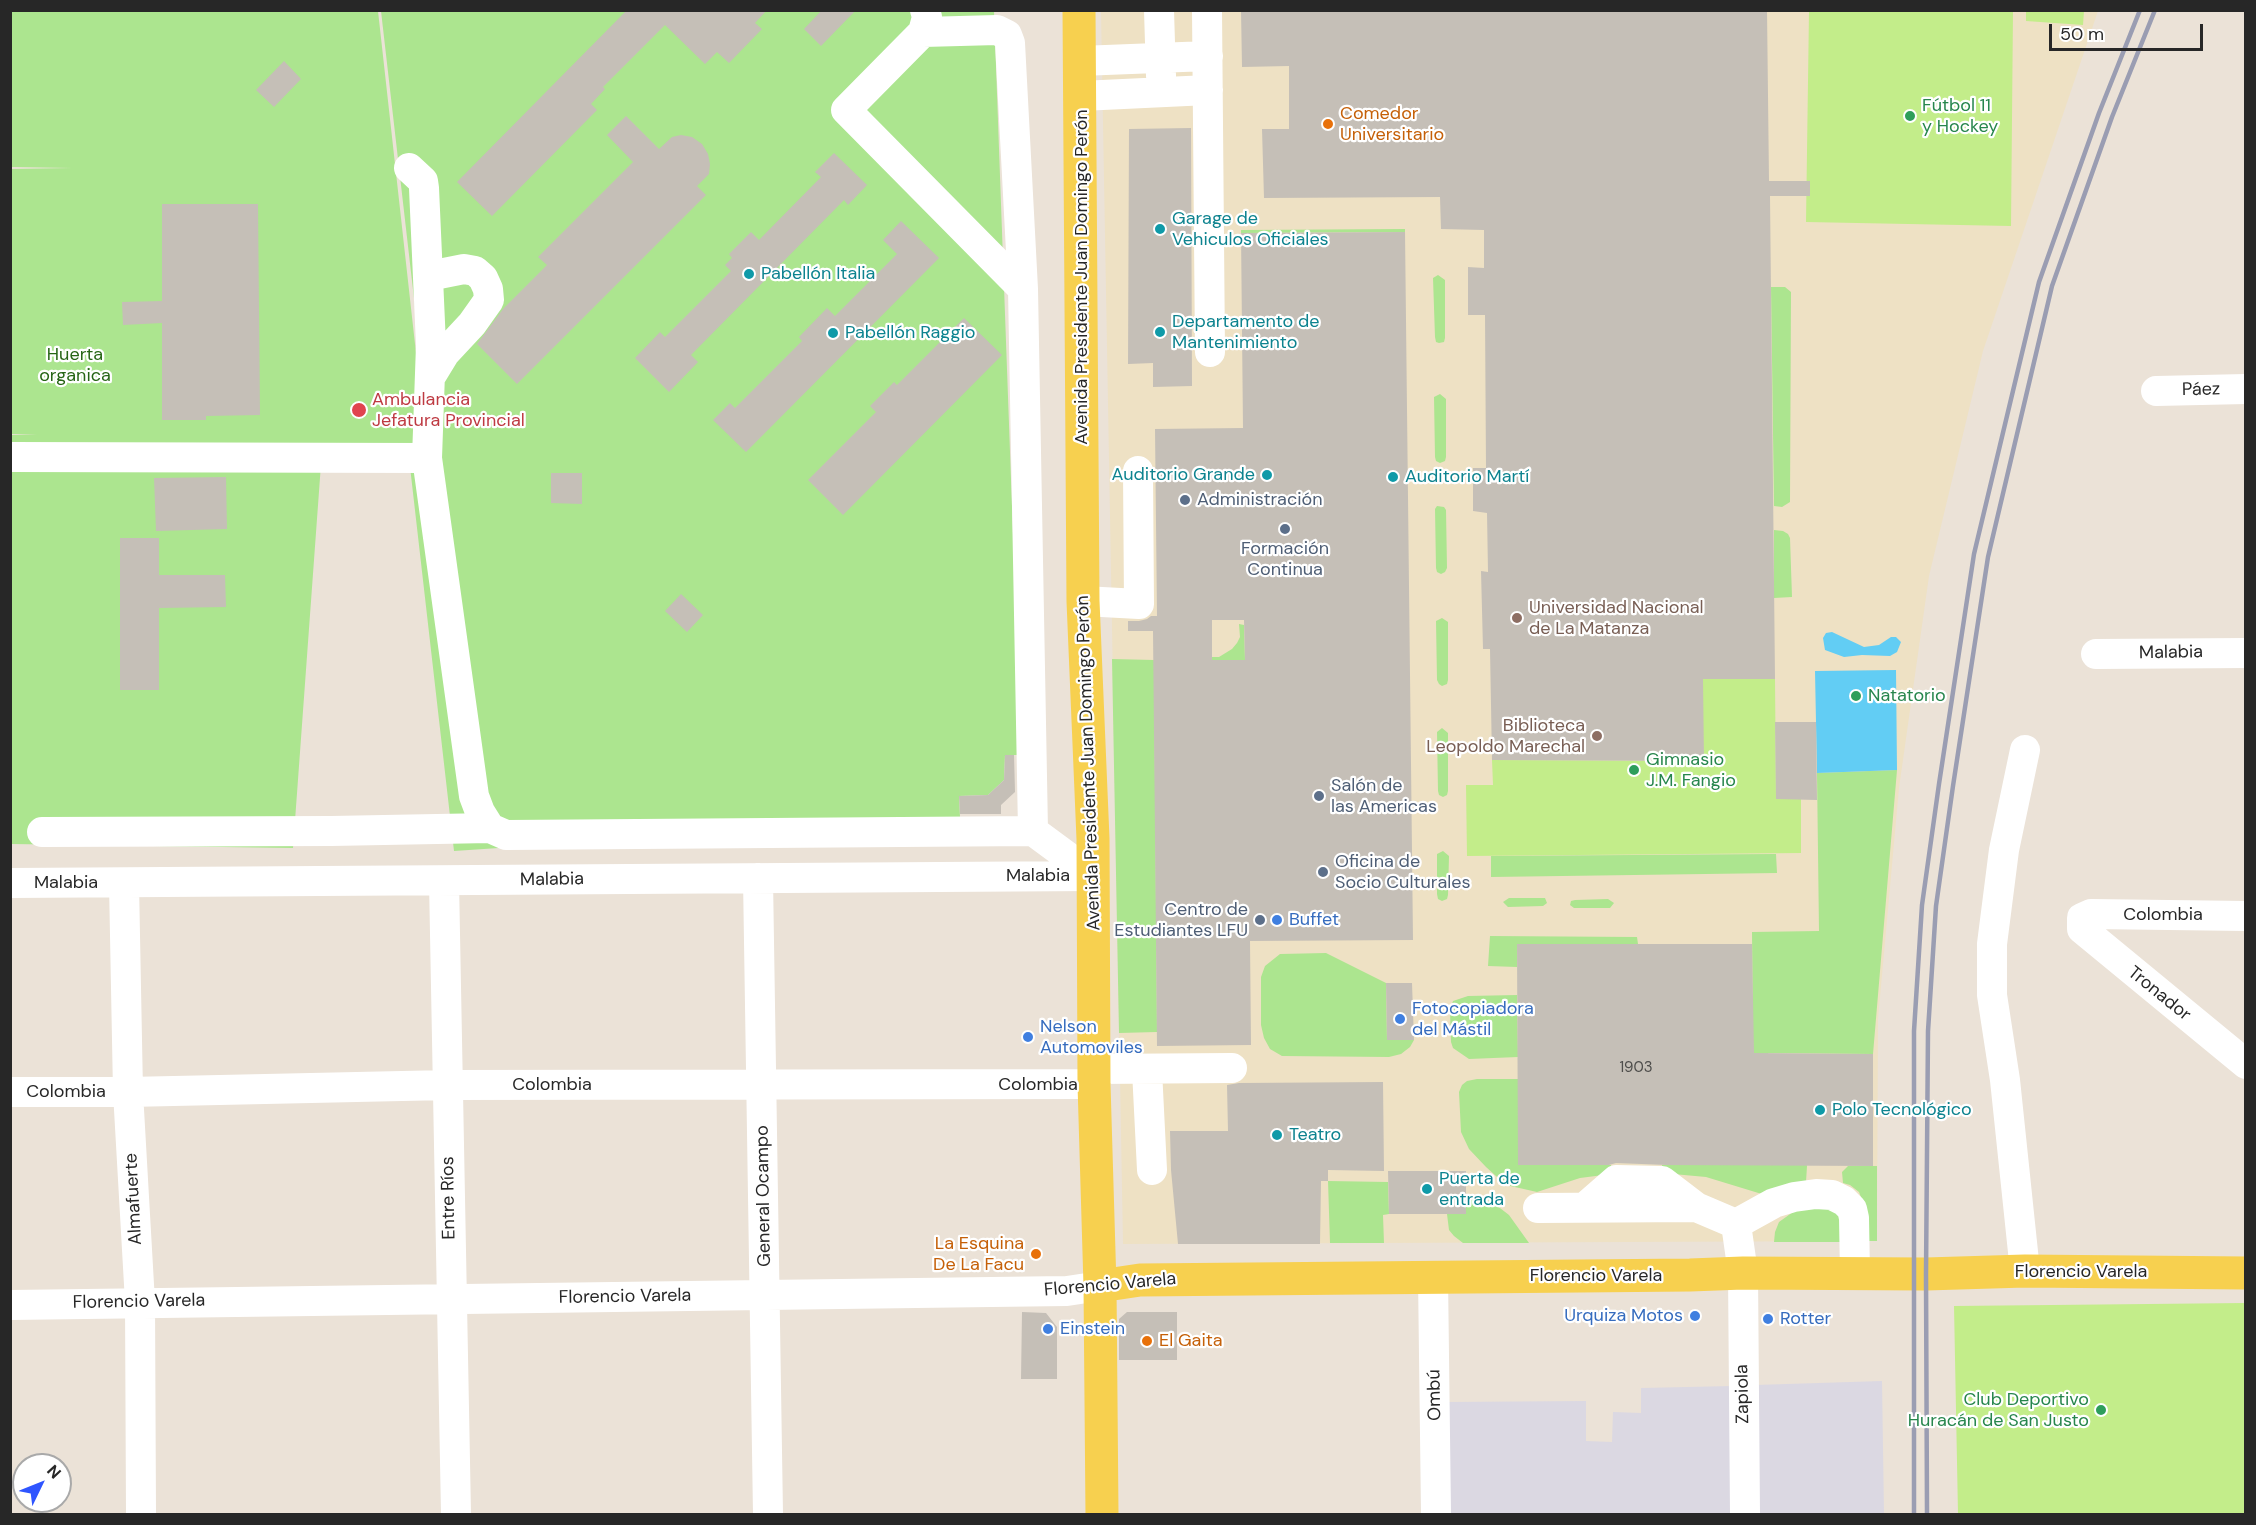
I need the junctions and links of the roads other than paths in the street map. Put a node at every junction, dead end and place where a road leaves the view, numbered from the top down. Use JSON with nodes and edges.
{"nodes":[{"id":1,"x":1079,"y":10,"type":"edge"},
{"id":2,"x":1159,"y":10,"type":"edge"},
{"id":3,"x":1207,"y":10,"type":"edge"},
{"id":4,"x":924,"y":21,"type":"edge"},
{"id":5,"x":1208,"y":56,"type":"junction"},
{"id":6,"x":1160,"y":58,"type":"junction"},
{"id":7,"x":1080,"y":61,"type":"junction"},
{"id":8,"x":1208,"y":90,"type":"junction"},
{"id":9,"x":1161,"y":92,"type":"junction"},
{"id":10,"x":1081,"y":96,"type":"junction"},
{"id":11,"x":409,"y":168,"type":"dead end"},
{"id":12,"x":429,"y":276,"type":"junction"},
{"id":13,"x":1023,"y":289,"type":"junction"},
{"id":14,"x":1210,"y":352,"type":"dead end"},
{"id":15,"x":430,"y":376,"type":"junction"},
{"id":16,"x":2246,"y":389,"type":"edge"},
{"id":17,"x":2156,"y":391,"type":"dead end"},
{"id":18,"x":10,"y":457,"type":"edge"},
{"id":19,"x":427,"y":458,"type":"junction"},
{"id":20,"x":1138,"y":471,"type":"dead end"},
{"id":21,"x":1083,"y":601,"type":"junction"},
{"id":22,"x":2246,"y":653,"type":"edge"},
{"id":23,"x":2096,"y":654,"type":"dead end"},
{"id":24,"x":2025,"y":750,"type":"dead end"},
{"id":25,"x":490,"y":828,"type":"junction"},
{"id":26,"x":1033,"y":831,"type":"junction"},
{"id":27,"x":42,"y":832,"type":"dead end"},
{"id":28,"x":1094,"y":876,"type":"junction"},
{"id":29,"x":758,"y":878,"type":"junction"},
{"id":30,"x":444,"y":881,"type":"junction"},
{"id":31,"x":10,"y":883,"type":"edge"},
{"id":32,"x":124,"y":883,"type":"junction"},
{"id":33,"x":2246,"y":916,"type":"edge"},
{"id":34,"x":2082,"y":918,"type":"joint"},
{"id":35,"x":2246,"y":1064,"type":"edge"},
{"id":36,"x":1232,"y":1068,"type":"dead end"},
{"id":37,"x":1147,"y":1070,"type":"junction"},
{"id":38,"x":1094,"y":1077,"type":"junction"},
{"id":39,"x":448,"y":1085,"type":"junction"},
{"id":40,"x":763,"y":1086,"type":"junction"},
{"id":41,"x":10,"y":1092,"type":"edge"},
{"id":42,"x":128,"y":1092,"type":"junction"},
{"id":43,"x":1152,"y":1170,"type":"dead end"},
{"id":44,"x":1538,"y":1208,"type":"dead end"},
{"id":45,"x":1736,"y":1224,"type":"junction"},
{"id":46,"x":2025,"y":1270,"type":"junction"},
{"id":47,"x":1743,"y":1273,"type":"junction"},
{"id":48,"x":2246,"y":1273,"type":"edge"},
{"id":49,"x":1855,"y":1274,"type":"junction"},
{"id":50,"x":1433,"y":1276,"type":"junction"},
{"id":51,"x":1100,"y":1286,"type":"junction"},
{"id":52,"x":765,"y":1295,"type":"junction"},
{"id":53,"x":451,"y":1298,"type":"junction"},
{"id":54,"x":140,"y":1302,"type":"junction"},
{"id":55,"x":10,"y":1305,"type":"edge"},
{"id":56,"x":141,"y":1515,"type":"edge"},
{"id":57,"x":456,"y":1515,"type":"edge"},
{"id":58,"x":768,"y":1515,"type":"edge"},
{"id":59,"x":1102,"y":1515,"type":"edge"},
{"id":60,"x":1436,"y":1515,"type":"edge"},
{"id":61,"x":1745,"y":1515,"type":"edge"}],
"edges":[{"from":1,"to":7,"type":"main road","name":"Avenida Presidente Juan Domingo Perón"},
{"from":2,"to":6,"type":"street"},
{"from":3,"to":5,"type":"street"},
{"from":4,"to":13,"type":"street"},
{"from":4,"to":13,"type":"street"},
{"from":5,"to":6,"type":"street"},
{"from":5,"to":8,"type":"street"},
{"from":6,"to":7,"type":"street"},
{"from":6,"to":9,"type":"street"},
{"from":7,"to":10,"type":"main road","name":"Avenida Presidente Juan Domingo Perón"},
{"from":8,"to":9,"type":"street"},
{"from":8,"to":14,"type":"street"},
{"from":9,"to":10,"type":"street"},
{"from":10,"to":21,"type":"main road","name":"Avenida Presidente Juan Domingo Perón"},
{"from":11,"to":12,"type":"street"},
{"from":12,"to":15,"type":"street"},
{"from":12,"to":15,"type":"street"},
{"from":13,"to":26,"type":"street"},
{"from":15,"to":19,"type":"street"},
{"from":16,"to":17,"type":"street","name":"Páez"},
{"from":18,"to":19,"type":"street"},
{"from":19,"to":25,"type":"street"},
{"from":20,"to":21,"type":"street"},
{"from":21,"to":28,"type":"main road","name":"Avenida Presidente Juan Domingo Perón"},
{"from":22,"to":23,"type":"street","name":"Malabia"},
{"from":24,"to":46,"type":"street"},
{"from":25,"to":26,"type":"street"},
{"from":25,"to":27,"type":"street"},
{"from":26,"to":28,"type":"street"},
{"from":28,"to":29,"type":"street","name":"Malabia"},
{"from":28,"to":38,"type":"main road","name":"Avenida Presidente Juan Domingo Perón"},
{"from":29,"to":30,"type":"street","name":"Malabia"},
{"from":29,"to":40,"type":"street","name":"General Ocampo"},
{"from":30,"to":32,"type":"street","name":"Malabia"},
{"from":30,"to":39,"type":"street","name":"Entre Ríos"},
{"from":31,"to":32,"type":"street","name":"Malabia"},
{"from":32,"to":42,"type":"street","name":"Almafuerte"},
{"from":33,"to":34,"type":"street","name":"Colombia"},
{"from":34,"to":35,"type":"street","name":"Tronador"},
{"from":36,"to":37,"type":"street","name":"Colombia"},
{"from":37,"to":38,"type":"street","name":"Colombia"},
{"from":37,"to":43,"type":"street"},
{"from":38,"to":40,"type":"street","name":"Colombia"},
{"from":38,"to":51,"type":"main road","name":"Avenida Presidente Juan Domingo Perón"},
{"from":39,"to":40,"type":"street","name":"Colombia"},
{"from":39,"to":42,"type":"street","name":"Colombia"},
{"from":39,"to":53,"type":"street","name":"Entre Ríos"},
{"from":40,"to":52,"type":"street","name":"General Ocampo"},
{"from":41,"to":42,"type":"street","name":"Colombia"},
{"from":42,"to":54,"type":"street","name":"Almafuerte"},
{"from":44,"to":45,"type":"street"},
{"from":45,"to":47,"type":"street","name":"Zapiola"},
{"from":45,"to":49,"type":"street"},
{"from":46,"to":48,"type":"main road","name":"Florencio Varela"},
{"from":46,"to":49,"type":"main road","name":"Florencio Varela"},
{"from":47,"to":49,"type":"main road","name":"Florencio Varela"},
{"from":47,"to":50,"type":"main road","name":"Florencio Varela"},
{"from":47,"to":61,"type":"street","name":"Zapiola"},
{"from":50,"to":51,"type":"main road","name":"Florencio Varela"},
{"from":50,"to":60,"type":"street","name":"Ombú"},
{"from":51,"to":52,"type":"street","name":"Florencio Varela"},
{"from":51,"to":59,"type":"main road","name":"Avenida Presidente Juan Domingo Perón"},
{"from":52,"to":53,"type":"street","name":"Florencio Varela"},
{"from":52,"to":58,"type":"street","name":"General Ocampo"},
{"from":53,"to":54,"type":"street","name":"Florencio Varela"},
{"from":53,"to":57,"type":"street","name":"Entre Ríos"},
{"from":54,"to":55,"type":"street","name":"Florencio Varela"},
{"from":54,"to":56,"type":"street","name":"Almafuerte"}]}
